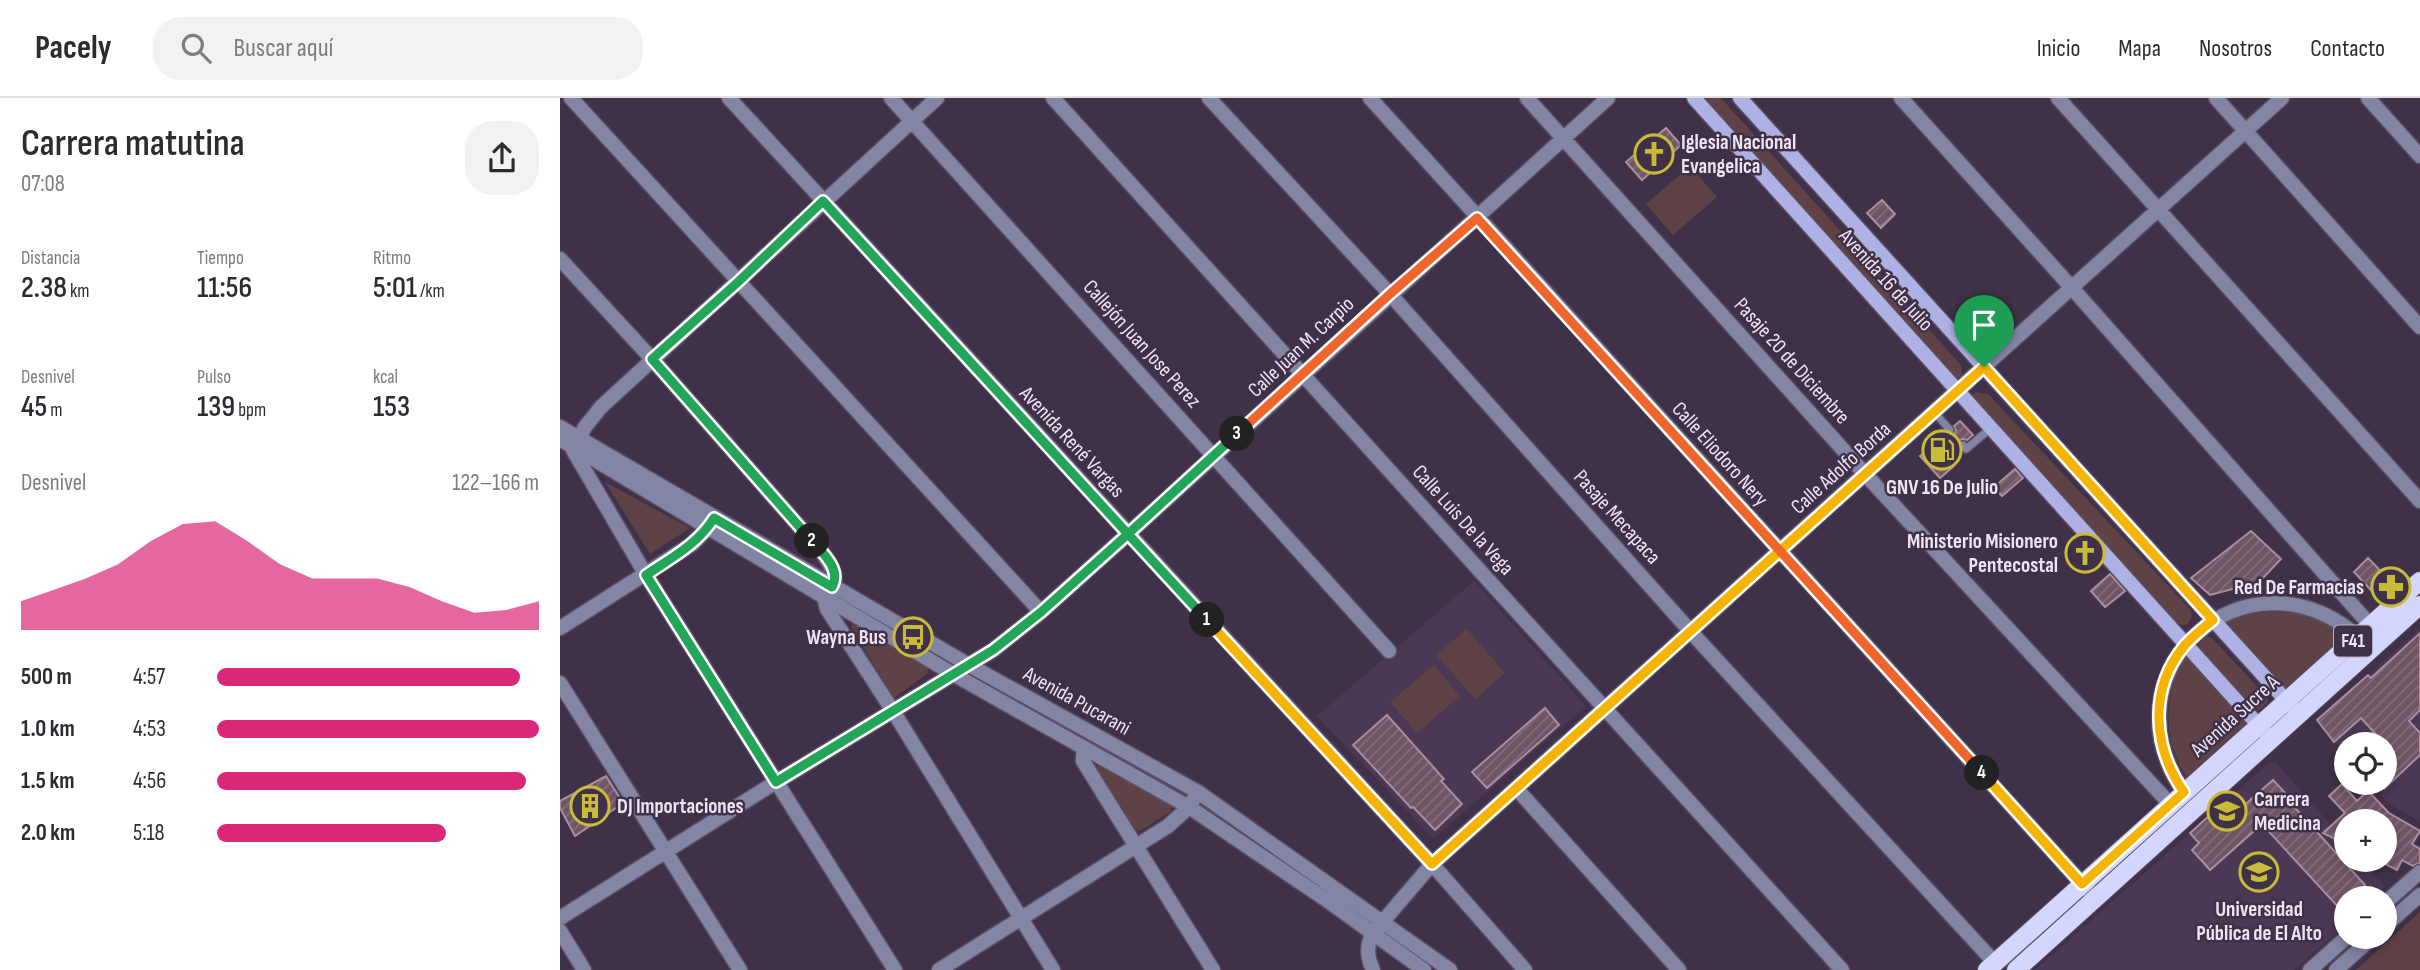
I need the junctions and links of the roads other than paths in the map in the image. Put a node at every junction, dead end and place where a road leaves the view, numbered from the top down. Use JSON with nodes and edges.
{"nodes":[{"id":1,"x":570,"y":98,"type":"edge"},
{"id":2,"x":729,"y":98,"type":"edge"},
{"id":3,"x":891,"y":98,"type":"edge"},
{"id":4,"x":937,"y":98,"type":"edge"},
{"id":5,"x":1053,"y":98,"type":"edge"},
{"id":6,"x":1209,"y":98,"type":"edge"},
{"id":7,"x":1370,"y":98,"type":"edge"},
{"id":8,"x":1527,"y":98,"type":"edge"},
{"id":9,"x":1608,"y":98,"type":"edge"},
{"id":10,"x":1694,"y":98,"type":"edge"},
{"id":11,"x":1740,"y":98,"type":"edge"},
{"id":12,"x":1901,"y":98,"type":"edge"},
{"id":13,"x":2058,"y":98,"type":"edge"},
{"id":14,"x":2216,"y":98,"type":"edge"},
{"id":15,"x":2282,"y":98,"type":"edge"},
{"id":16,"x":2368,"y":98,"type":"edge"},
{"id":17,"x":912,"y":121,"type":"junction"},
{"id":18,"x":2246,"y":131,"type":"junction"},
{"id":19,"x":1564,"y":139,"type":"junction"},
{"id":20,"x":2420,"y":156,"type":"edge"},
{"id":21,"x":823,"y":201,"type":"junction"},
{"id":22,"x":2158,"y":210,"type":"junction"},
{"id":23,"x":1477,"y":218,"type":"junction"},
{"id":24,"x":560,"y":259,"type":"edge"},
{"id":25,"x":738,"y":282,"type":"junction"},
{"id":26,"x":2072,"y":288,"type":"junction"},
{"id":27,"x":1390,"y":294,"type":"junction"},
{"id":28,"x":2420,"y":327,"type":"edge"},
{"id":29,"x":652,"y":359,"type":"junction"},
{"id":30,"x":1984,"y":367,"type":"junction"},
{"id":31,"x":1304,"y":373,"type":"junction"},
{"id":32,"x":1958,"y":391,"type":"junction"},
{"id":33,"x":1934,"y":412,"type":"junction"},
{"id":34,"x":560,"y":427,"type":"edge"},
{"id":35,"x":1991,"y":428,"type":"junction"},
{"id":36,"x":1950,"y":430,"type":"dead end"},
{"id":37,"x":560,"y":439,"type":"edge"},
{"id":38,"x":577,"y":441,"type":"junction"},
{"id":39,"x":1963,"y":445,"type":"dead end"},
{"id":40,"x":1214,"y":455,"type":"junction"},
{"id":41,"x":1865,"y":474,"type":"junction"},
{"id":42,"x":2420,"y":501,"type":"edge"},
{"id":43,"x":711,"y":523,"type":"junction"},
{"id":44,"x":1128,"y":534,"type":"junction"},
{"id":45,"x":1780,"y":551,"type":"junction"},
{"id":46,"x":646,"y":575,"type":"junction"},
{"id":47,"x":2420,"y":581,"type":"edge"},
{"id":48,"x":829,"y":592,"type":"junction"},
{"id":49,"x":2420,"y":605,"type":"edge"},
{"id":50,"x":1041,"y":612,"type":"junction"},
{"id":51,"x":2213,"y":620,"type":"junction"},
{"id":52,"x":560,"y":628,"type":"edge"},
{"id":53,"x":2364,"y":631,"type":"junction"},
{"id":54,"x":1691,"y":632,"type":"junction"},
{"id":55,"x":2186,"y":644,"type":"junction"},
{"id":56,"x":1389,"y":651,"type":"dead end"},
{"id":57,"x":969,"y":665,"type":"junction"},
{"id":58,"x":953,"y":674,"type":"junction"},
{"id":59,"x":560,"y":683,"type":"edge"},
{"id":60,"x":2286,"y":700,"type":"junction"},
{"id":61,"x":1603,"y":709,"type":"junction"},
{"id":62,"x":893,"y":711,"type":"junction"},
{"id":63,"x":2298,"y":715,"type":"junction"},
{"id":64,"x":2258,"y":725,"type":"junction"},
{"id":65,"x":2271,"y":739,"type":"junction"},
{"id":66,"x":1086,"y":749,"type":"junction"},
{"id":67,"x":2171,"y":770,"type":"junction"},
{"id":68,"x":776,"y":782,"type":"junction"},
{"id":69,"x":2151,"y":784,"type":"junction"},
{"id":70,"x":1516,"y":788,"type":"junction"},
{"id":71,"x":1198,"y":792,"type":"junction"},
{"id":72,"x":2184,"y":792,"type":"junction"},
{"id":73,"x":2170,"y":804,"type":"junction"},
{"id":74,"x":1189,"y":807,"type":"junction"},
{"id":75,"x":1136,"y":846,"type":"junction"},
{"id":76,"x":667,"y":851,"type":"junction"},
{"id":77,"x":1432,"y":864,"type":"junction"},
{"id":78,"x":2420,"y":872,"type":"edge"},
{"id":79,"x":2082,"y":884,"type":"junction"},
{"id":80,"x":2397,"y":892,"type":"edge"},
{"id":81,"x":2420,"y":895,"type":"edge"},
{"id":82,"x":2096,"y":899,"type":"junction"},
{"id":83,"x":2397,"y":915,"type":"edge"},
{"id":84,"x":560,"y":918,"type":"edge"},
{"id":85,"x":1021,"y":918,"type":"junction"},
{"id":86,"x":1378,"y":927,"type":"junction"},
{"id":87,"x":560,"y":931,"type":"edge"},
{"id":88,"x":2334,"y":949,"type":"edge"},
{"id":89,"x":2359,"y":949,"type":"edge"},
{"id":90,"x":1991,"y":966,"type":"edge"},
{"id":91,"x":584,"y":970,"type":"edge"},
{"id":92,"x":740,"y":970,"type":"edge"},
{"id":93,"x":895,"y":970,"type":"edge"},
{"id":94,"x":939,"y":970,"type":"edge"},
{"id":95,"x":1054,"y":970,"type":"edge"},
{"id":96,"x":1213,"y":970,"type":"edge"},
{"id":97,"x":1373,"y":970,"type":"edge"},
{"id":98,"x":1424,"y":970,"type":"edge"},
{"id":99,"x":1450,"y":970,"type":"edge"},
{"id":100,"x":1525,"y":970,"type":"edge"},
{"id":101,"x":1679,"y":970,"type":"edge"},
{"id":102,"x":1842,"y":970,"type":"edge"},
{"id":103,"x":2016,"y":970,"type":"edge"},
{"id":104,"x":2310,"y":970,"type":"edge"},
{"id":105,"x":2336,"y":970,"type":"edge"}],
"edges":[{"from":1,"to":25,"type":"street"},
{"from":2,"to":21,"type":"street","name":"Avenida René Vargas"},
{"from":3,"to":17,"type":"street","name":"Callejón Juan Jose Perez"},
{"from":4,"to":17,"type":"street"},
{"from":5,"to":31,"type":"street","name":"Calle Luis De la Vega"},
{"from":6,"to":27,"type":"street","name":"Pasaje Mecapaca"},
{"from":7,"to":23,"type":"street","name":"Calle Eliodoro Nery"},
{"from":8,"to":19,"type":"street","name":"Pasaje 20 de Diciembre"},
{"from":9,"to":19,"type":"street","name":"Calle Juan M. Carpio"},
{"from":10,"to":32,"type":"main road","name":"Avenida 16 de Julio"},
{"from":11,"to":30,"type":"main road","name":"Avenida 16 de Julio"},
{"from":12,"to":26,"type":"street"},
{"from":13,"to":22,"type":"street"},
{"from":14,"to":18,"type":"street"},
{"from":15,"to":18,"type":"street","name":"Calle Adolfo Borda"},
{"from":16,"to":20,"type":"street"},
{"from":17,"to":21,"type":"street"},
{"from":17,"to":40,"type":"street","name":"Callejón Juan Jose Perez"},
{"from":18,"to":22,"type":"street","name":"Calle Adolfo Borda"},
{"from":18,"to":28,"type":"street"},
{"from":19,"to":23,"type":"street","name":"Calle Juan M. Carpio"},
{"from":19,"to":41,"type":"street","name":"Pasaje 20 de Diciembre"},
{"from":21,"to":25,"type":"street"},
{"from":21,"to":44,"type":"street","name":"Avenida René Vargas"},
{"from":22,"to":26,"type":"street","name":"Calle Adolfo Borda"},
{"from":22,"to":42,"type":"street"},
{"from":23,"to":27,"type":"street","name":"Calle Juan M. Carpio"},
{"from":23,"to":45,"type":"street","name":"Calle Eliodoro Nery"},
{"from":24,"to":29,"type":"street"},
{"from":25,"to":29,"type":"street"},
{"from":25,"to":50,"type":"street"},
{"from":26,"to":30,"type":"street","name":"Calle Adolfo Borda"},
{"from":26,"to":53,"type":"street"},
{"from":27,"to":31,"type":"street","name":"Calle Juan M. Carpio"},
{"from":27,"to":54,"type":"street","name":"Pasaje Mecapaca"},
{"from":29,"to":38,"type":"street"},
{"from":29,"to":48,"type":"street"},
{"from":30,"to":32,"type":"street","name":"Calle Adolfo Borda"},
{"from":30,"to":51,"type":"main road","name":"Avenida 16 de Julio"},
{"from":31,"to":40,"type":"street","name":"Calle Juan M. Carpio"},
{"from":31,"to":61,"type":"street","name":"Calle Luis De la Vega"},
{"from":32,"to":33,"type":"street","name":"Calle Adolfo Borda"},
{"from":32,"to":35,"type":"main road","name":"Avenida 16 de Julio"},
{"from":33,"to":36,"type":"lane"},
{"from":33,"to":41,"type":"street","name":"Calle Adolfo Borda"},
{"from":34,"to":38,"type":"street","name":"Avenida Pucarani"},
{"from":35,"to":39,"type":"lane"},
{"from":35,"to":55,"type":"main road","name":"Avenida 16 de Julio"},
{"from":37,"to":38,"type":"street","name":"Avenida Pucarani"},
{"from":38,"to":43,"type":"street","name":"Avenida Pucarani"},
{"from":38,"to":46,"type":"street"},
{"from":40,"to":44,"type":"street","name":"Calle Juan M. Carpio"},
{"from":40,"to":56,"type":"street","name":"Callejón Juan Jose Perez"},
{"from":41,"to":45,"type":"street","name":"Calle Adolfo Borda"},
{"from":41,"to":69,"type":"street","name":"Pasaje 20 de Diciembre"},
{"from":43,"to":46,"type":"street"},
{"from":43,"to":48,"type":"street","name":"Avenida Pucarani"},
{"from":44,"to":50,"type":"street","name":"Calle Juan M. Carpio"},
{"from":44,"to":77,"type":"street","name":"Avenida René Vargas"},
{"from":45,"to":54,"type":"street","name":"Calle Adolfo Borda"},
{"from":45,"to":79,"type":"street","name":"Calle Eliodoro Nery"},
{"from":46,"to":52,"type":"street"},
{"from":46,"to":68,"type":"street"},
{"from":47,"to":53,"type":"main road","name":"Avenida Sucre A","number":"F41"},
{"from":48,"to":57,"type":"street","name":"Avenida Pucarani"},
{"from":48,"to":58,"type":"street","name":"Avenida Pucarani"},
{"from":48,"to":62,"type":"street"},
{"from":49,"to":63,"type":"main road","name":"Avenida Sucre A","number":"F41"},
{"from":50,"to":57,"type":"street","name":"Calle Juan M. Carpio"},
{"from":51,"to":53,"type":"street"},
{"from":51,"to":55,"type":"street"},
{"from":51,"to":60,"type":"main road","name":"Avenida 16 de Julio"},
{"from":53,"to":60,"type":"main road","name":"Avenida Sucre A","number":"F41"},
{"from":54,"to":61,"type":"street","name":"Calle Adolfo Borda"},
{"from":54,"to":90,"type":"street","name":"Pasaje Mecapaca"},
{"from":55,"to":64,"type":"main road","name":"Avenida 16 de Julio"},
{"from":55,"to":67,"type":"street"},
{"from":57,"to":58,"type":"street","name":"Calle Juan M. Carpio"},
{"from":57,"to":71,"type":"street","name":"Avenida Pucarani"},
{"from":58,"to":62,"type":"street","name":"Calle Juan M. Carpio"},
{"from":58,"to":66,"type":"street","name":"Avenida Pucarani"},
{"from":59,"to":76,"type":"street"},
{"from":60,"to":63,"type":"main road","name":"Avenida 16 de Julio"},
{"from":60,"to":64,"type":"main road","name":"Avenida Sucre A","number":"F41"},
{"from":61,"to":70,"type":"street","name":"Calle Adolfo Borda"},
{"from":61,"to":102,"type":"street","name":"Calle Luis De la Vega"},
{"from":62,"to":68,"type":"street","name":"Calle Juan M. Carpio"},
{"from":62,"to":85,"type":"street"},
{"from":63,"to":65,"type":"main road","name":"Avenida Sucre A","number":"F41"},
{"from":64,"to":65,"type":"main road","name":"Avenida 16 de Julio"},
{"from":64,"to":72,"type":"main road","name":"Avenida Sucre A","number":"F41"},
{"from":65,"to":82,"type":"main road","name":"Avenida Sucre A","number":"F41"},
{"from":66,"to":74,"type":"street","name":"Avenida Pucarani"},
{"from":66,"to":75,"type":"street"},
{"from":67,"to":69,"type":"street"},
{"from":67,"to":72,"type":"street"},
{"from":68,"to":76,"type":"street","name":"Calle Juan M. Carpio"},
{"from":68,"to":93,"type":"street"},
{"from":69,"to":73,"type":"street","name":"Pasaje 20 de Diciembre"},
{"from":70,"to":77,"type":"street","name":"Calle Adolfo Borda"},
{"from":70,"to":101,"type":"street"},
{"from":71,"to":74,"type":"street"},
{"from":71,"to":86,"type":"street","name":"Avenida Pucarani"},
{"from":72,"to":73,"type":"main road","name":"Avenida Sucre A","number":"F41"},
{"from":73,"to":79,"type":"main road","name":"Avenida Sucre A","number":"F41"},
{"from":74,"to":75,"type":"street"},
{"from":74,"to":86,"type":"street","name":"Avenida Pucarani"},
{"from":75,"to":85,"type":"street"},
{"from":75,"to":96,"type":"street"},
{"from":76,"to":84,"type":"street","name":"Calle Juan M. Carpio"},
{"from":76,"to":92,"type":"street"},
{"from":77,"to":86,"type":"street","name":"Calle Adolfo Borda"},
{"from":77,"to":100,"type":"street","name":"Avenida René Vargas"},
{"from":78,"to":80,"type":"street"},
{"from":79,"to":82,"type":"street","name":"Calle Eliodoro Nery"},
{"from":79,"to":90,"type":"main road","name":"Avenida Sucre A","number":"F41"},
{"from":81,"to":83,"type":"street"},
{"from":82,"to":103,"type":"main road","name":"Avenida Sucre A","number":"F41"},
{"from":85,"to":94,"type":"street"},
{"from":85,"to":95,"type":"street"},
{"from":86,"to":97,"type":"street"},
{"from":86,"to":98,"type":"street","name":"Avenida Pucarani"},
{"from":86,"to":99,"type":"street","name":"Avenida Pucarani"},
{"from":87,"to":91,"type":"street"},
{"from":88,"to":104,"type":"street"},
{"from":89,"to":105,"type":"street"}]}
